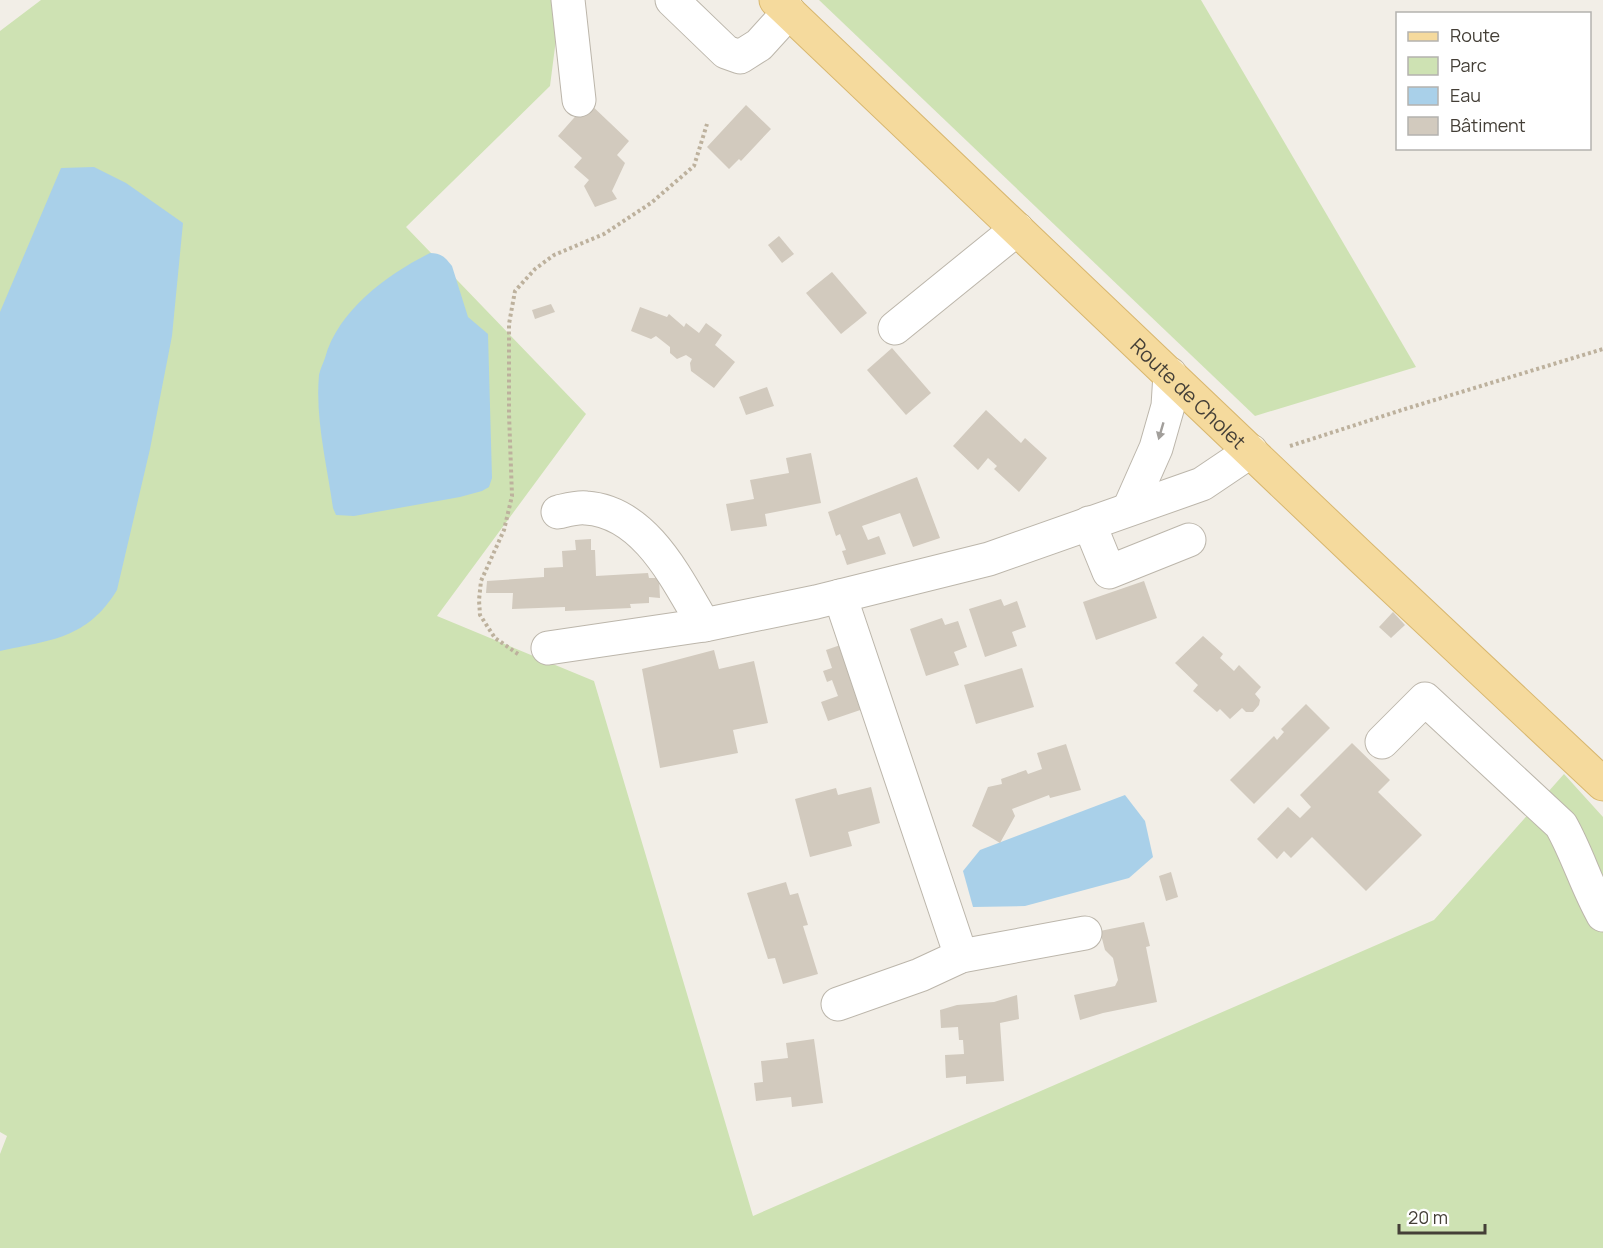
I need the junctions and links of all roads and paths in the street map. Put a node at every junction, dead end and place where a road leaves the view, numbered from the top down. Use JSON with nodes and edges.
{"nodes":[{"id":1,"x":568,"y":0,"type":"edge"},
{"id":2,"x":672,"y":0,"type":"edge"},
{"id":3,"x":783,"y":6,"type":"edge"},
{"id":4,"x":579,"y":100,"type":"dead end"},
{"id":5,"x":707,"y":124,"type":"dead end"},
{"id":6,"x":1017,"y":229,"type":"junction"},
{"id":7,"x":895,"y":328,"type":"dead end"},
{"id":8,"x":1603,"y":349,"type":"edge"},
{"id":9,"x":1170,"y":374,"type":"junction"},
{"id":10,"x":1255,"y":455,"type":"junction"},
{"id":11,"x":1129,"y":509,"type":"junction"},
{"id":12,"x":558,"y":512,"type":"dead end"},
{"id":13,"x":1089,"y":523,"type":"junction"},
{"id":14,"x":1189,"y":540,"type":"dead end"},
{"id":15,"x":840,"y":596,"type":"junction"},
{"id":16,"x":704,"y":625,"type":"junction"},
{"id":17,"x":548,"y":648,"type":"joint"},
{"id":18,"x":1382,"y":742,"type":"dead end"},
{"id":19,"x":1603,"y":784,"type":"edge"},
{"id":20,"x":1603,"y":915,"type":"edge"},
{"id":21,"x":1085,"y":933,"type":"dead end"},
{"id":22,"x":961,"y":956,"type":"junction"},
{"id":23,"x":838,"y":1004,"type":"dead end"}],
"edges":[{"from":1,"to":4,"type":"street"},
{"from":2,"to":3,"type":"street"},
{"from":3,"to":6,"type":"main road","name":"Route de Cholet"},
{"from":5,"to":17,"type":"path"},
{"from":6,"to":7,"type":"street"},
{"from":6,"to":9,"type":"main road","name":"Route de Cholet"},
{"from":8,"to":10,"type":"path"},
{"from":9,"to":10,"type":"main road","name":"Route de Cholet"},
{"from":9,"to":11,"type":"street","one_way":true},
{"from":10,"to":11,"type":"street"},
{"from":10,"to":19,"type":"main road","name":"Route de Cholet"},
{"from":11,"to":13,"type":"street"},
{"from":12,"to":16,"type":"street"},
{"from":13,"to":14,"type":"street"},
{"from":13,"to":15,"type":"street"},
{"from":15,"to":16,"type":"street"},
{"from":15,"to":22,"type":"street"},
{"from":16,"to":17,"type":"street"},
{"from":18,"to":20,"type":"street"},
{"from":21,"to":22,"type":"street"},
{"from":22,"to":23,"type":"street"}]}
